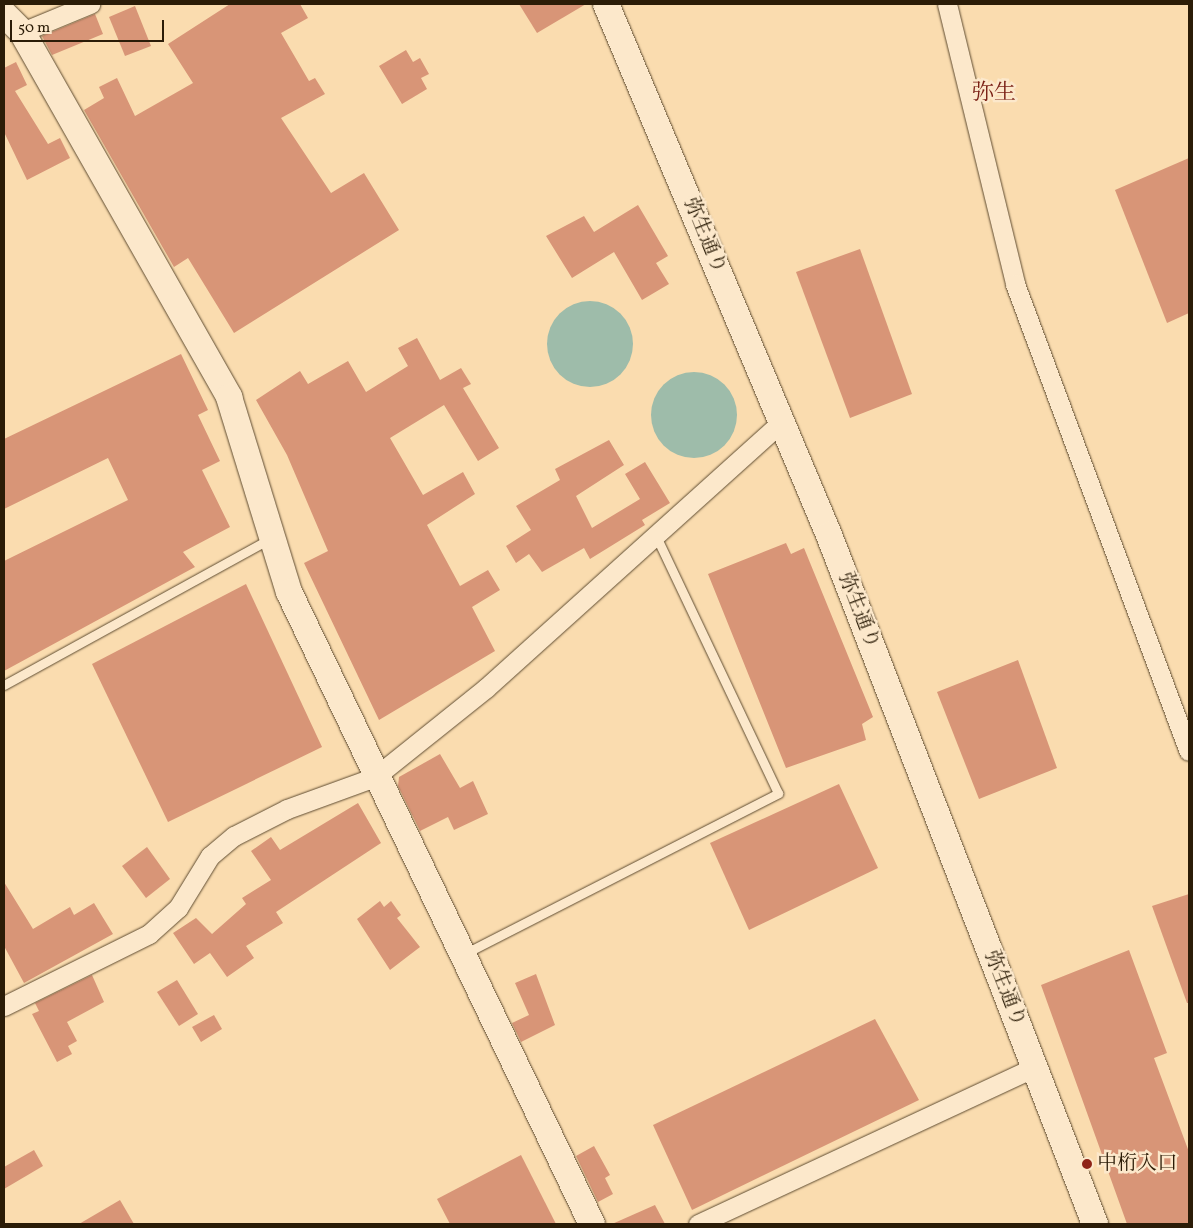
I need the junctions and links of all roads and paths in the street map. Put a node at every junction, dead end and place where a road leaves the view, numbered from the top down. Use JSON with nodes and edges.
{"nodes":[{"id":1,"x":90,"y":4,"type":"edge"},
{"id":2,"x":606,"y":4,"type":"edge"},
{"id":3,"x":947,"y":4,"type":"edge"},
{"id":4,"x":4,"y":14,"type":"edge"},
{"id":5,"x":22,"y":32,"type":"junction"},
{"id":6,"x":781,"y":422,"type":"junction"},
{"id":7,"x":656,"y":536,"type":"junction"},
{"id":8,"x":271,"y":538,"type":"junction"},
{"id":9,"x":4,"y":685,"type":"edge"},
{"id":10,"x":1189,"y":751,"type":"edge"},
{"id":11,"x":375,"y":777,"type":"junction"},
{"id":12,"x":462,"y":955,"type":"junction"},
{"id":13,"x":4,"y":1006,"type":"edge"},
{"id":14,"x":1035,"y":1068,"type":"junction"},
{"id":15,"x":592,"y":1224,"type":"edge"},
{"id":16,"x":698,"y":1224,"type":"edge"},
{"id":17,"x":1095,"y":1224,"type":"edge"}],
"edges":[{"from":1,"to":5,"type":"street"},
{"from":2,"to":6,"type":"street","name":"弥生通り"},
{"from":3,"to":10,"type":"street"},
{"from":4,"to":5,"type":"street"},
{"from":5,"to":8,"type":"street"},
{"from":6,"to":7,"type":"street"},
{"from":6,"to":14,"type":"street","name":"弥生通り"},
{"from":7,"to":11,"type":"street"},
{"from":7,"to":12,"type":"lane"},
{"from":8,"to":9,"type":"lane"},
{"from":8,"to":11,"type":"street"},
{"from":11,"to":12,"type":"street"},
{"from":11,"to":13,"type":"street"},
{"from":12,"to":15,"type":"street"},
{"from":14,"to":16,"type":"street"},
{"from":14,"to":17,"type":"street","name":"弥生通り"}]}
